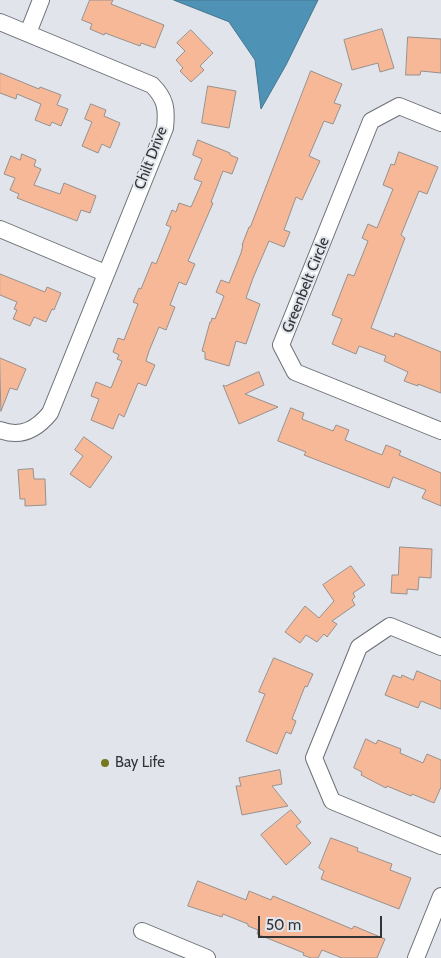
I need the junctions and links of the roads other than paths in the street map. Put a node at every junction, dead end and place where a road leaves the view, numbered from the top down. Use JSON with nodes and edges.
{"nodes":[{"id":1,"x":41,"y":0,"type":"edge"},
{"id":2,"x":0,"y":22,"type":"edge"},
{"id":3,"x":28,"y":33,"type":"junction"},
{"id":4,"x":441,"y":123,"type":"edge"},
{"id":5,"x":0,"y":229,"type":"edge"},
{"id":6,"x":105,"y":273,"type":"junction"},
{"id":7,"x":0,"y":430,"type":"edge"},
{"id":8,"x":441,"y":431,"type":"edge"},
{"id":9,"x":441,"y":647,"type":"edge"},
{"id":10,"x":441,"y":846,"type":"edge"},
{"id":11,"x":441,"y":896,"type":"edge"},
{"id":12,"x":142,"y":931,"type":"dead end"},
{"id":13,"x":208,"y":958,"type":"edge"},
{"id":14,"x":416,"y":958,"type":"edge"}],
"edges":[{"from":1,"to":3,"type":"street"},
{"from":2,"to":3,"type":"street","name":"Chilt Drive"},
{"from":3,"to":6,"type":"street","name":"Chilt Drive"},
{"from":4,"to":8,"type":"street","name":"Greenbelt Circle"},
{"from":5,"to":6,"type":"street"},
{"from":6,"to":7,"type":"street","name":"Chilt Drive"},
{"from":9,"to":10,"type":"street"},
{"from":11,"to":14,"type":"street"},
{"from":12,"to":13,"type":"street"}]}
